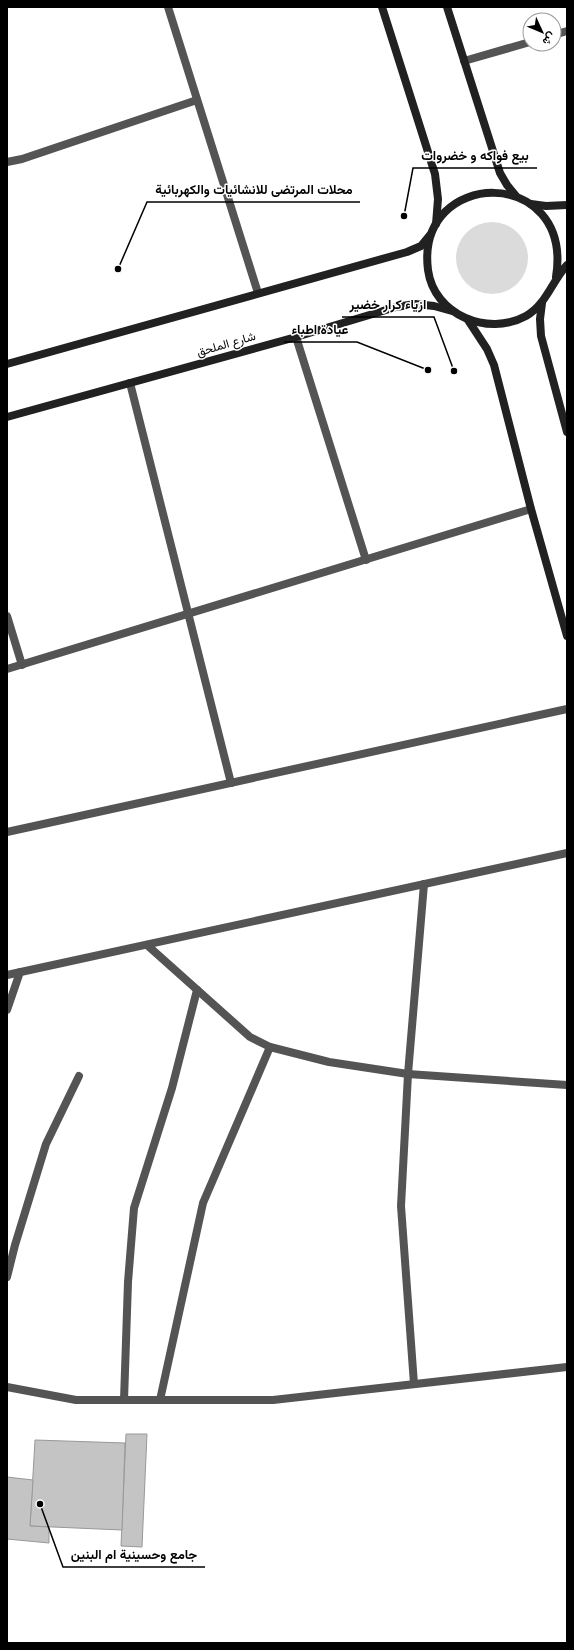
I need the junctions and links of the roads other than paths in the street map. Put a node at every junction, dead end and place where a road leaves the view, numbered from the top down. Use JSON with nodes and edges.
{"nodes":[{"id":1,"x":168,"y":7,"type":"edge"},
{"id":2,"x":382,"y":7,"type":"edge"},
{"id":3,"x":447,"y":7,"type":"edge"},
{"id":4,"x":522,"y":44,"type":"edge"},
{"id":5,"x":464,"y":61,"type":"junction"},
{"id":6,"x":197,"y":100,"type":"junction"},
{"id":7,"x":7,"y":162,"type":"edge"},
{"id":8,"x":516,"y":196,"type":"junction"},
{"id":9,"x":531,"y":204,"type":"junction"},
{"id":10,"x":567,"y":205,"type":"edge"},
{"id":11,"x":436,"y":224,"type":"junction"},
{"id":12,"x":430,"y":236,"type":"junction"},
{"id":13,"x":567,"y":265,"type":"edge"},
{"id":14,"x":556,"y":277,"type":"junction"},
{"id":15,"x":258,"y":293,"type":"junction"},
{"id":16,"x":542,"y":303,"type":"junction"},
{"id":17,"x":452,"y":311,"type":"junction"},
{"id":18,"x":468,"y":320,"type":"junction"},
{"id":19,"x":296,"y":337,"type":"junction"},
{"id":20,"x":7,"y":364,"type":"edge"},
{"id":21,"x":130,"y":383,"type":"junction"},
{"id":22,"x":7,"y":417,"type":"edge"},
{"id":23,"x":567,"y":432,"type":"edge"},
{"id":24,"x":530,"y":509,"type":"junction"},
{"id":25,"x":366,"y":560,"type":"junction"},
{"id":26,"x":188,"y":614,"type":"junction"},
{"id":27,"x":7,"y":616,"type":"edge"},
{"id":28,"x":10,"y":635,"type":"edge"},
{"id":29,"x":567,"y":636,"type":"edge"},
{"id":30,"x":22,"y":665,"type":"junction"},
{"id":31,"x":7,"y":669,"type":"edge"},
{"id":32,"x":567,"y":709,"type":"edge"},
{"id":33,"x":231,"y":783,"type":"junction"},
{"id":34,"x":7,"y":832,"type":"edge"},
{"id":35,"x":567,"y":853,"type":"edge"},
{"id":36,"x":424,"y":884,"type":"junction"},
{"id":37,"x":147,"y":945,"type":"junction"},
{"id":38,"x":20,"y":972,"type":"junction"},
{"id":39,"x":7,"y":975,"type":"edge"},
{"id":40,"x":197,"y":990,"type":"junction"},
{"id":41,"x":7,"y":1010,"type":"edge"},
{"id":42,"x":270,"y":1047,"type":"junction"},
{"id":43,"x":408,"y":1074,"type":"junction"},
{"id":44,"x":79,"y":1076,"type":"dead end"},
{"id":45,"x":567,"y":1085,"type":"edge"},
{"id":46,"x":7,"y":1277,"type":"edge"},
{"id":47,"x":567,"y":1367,"type":"edge"},
{"id":48,"x":414,"y":1384,"type":"junction"},
{"id":49,"x":7,"y":1387,"type":"edge"},
{"id":50,"x":124,"y":1400,"type":"junction"},
{"id":51,"x":160,"y":1400,"type":"junction"}],
"edges":[{"from":1,"to":6,"type":"street"},
{"from":2,"to":11,"type":"street"},
{"from":3,"to":5,"type":"street"},
{"from":4,"to":5,"type":"street"},
{"from":5,"to":8,"type":"street"},
{"from":6,"to":7,"type":"street"},
{"from":6,"to":15,"type":"street"},
{"from":8,"to":9,"type":"street"},
{"from":8,"to":11,"type":"street"},
{"from":9,"to":10,"type":"street"},
{"from":9,"to":14,"type":"street"},
{"from":11,"to":12,"type":"street"},
{"from":12,"to":15,"type":"street"},
{"from":12,"to":17,"type":"street"},
{"from":13,"to":14,"type":"street"},
{"from":14,"to":16,"type":"street"},
{"from":15,"to":20,"type":"street"},
{"from":16,"to":18,"type":"street"},
{"from":16,"to":23,"type":"street"},
{"from":17,"to":18,"type":"street"},
{"from":17,"to":19,"type":"street","name":"شارع الملحق"},
{"from":18,"to":24,"type":"street"},
{"from":19,"to":21,"type":"street","name":"شارع الملحق"},
{"from":19,"to":25,"type":"street"},
{"from":21,"to":22,"type":"street","name":"شارع الملحق"},
{"from":21,"to":26,"type":"street"},
{"from":24,"to":25,"type":"street"},
{"from":24,"to":29,"type":"street"},
{"from":25,"to":26,"type":"street"},
{"from":26,"to":30,"type":"street"},
{"from":26,"to":33,"type":"street"},
{"from":27,"to":28,"type":"street"},
{"from":28,"to":30,"type":"street"},
{"from":30,"to":31,"type":"street"},
{"from":32,"to":33,"type":"street"},
{"from":33,"to":34,"type":"street"},
{"from":35,"to":36,"type":"street"},
{"from":36,"to":37,"type":"street"},
{"from":36,"to":43,"type":"street"},
{"from":37,"to":38,"type":"street"},
{"from":37,"to":40,"type":"street"},
{"from":38,"to":39,"type":"street"},
{"from":38,"to":41,"type":"street"},
{"from":40,"to":42,"type":"street"},
{"from":40,"to":50,"type":"street"},
{"from":42,"to":43,"type":"street"},
{"from":42,"to":51,"type":"street"},
{"from":43,"to":45,"type":"street"},
{"from":43,"to":48,"type":"street"},
{"from":44,"to":46,"type":"street"},
{"from":47,"to":48,"type":"street"},
{"from":48,"to":51,"type":"street"},
{"from":49,"to":50,"type":"street"},
{"from":50,"to":51,"type":"street"}]}
